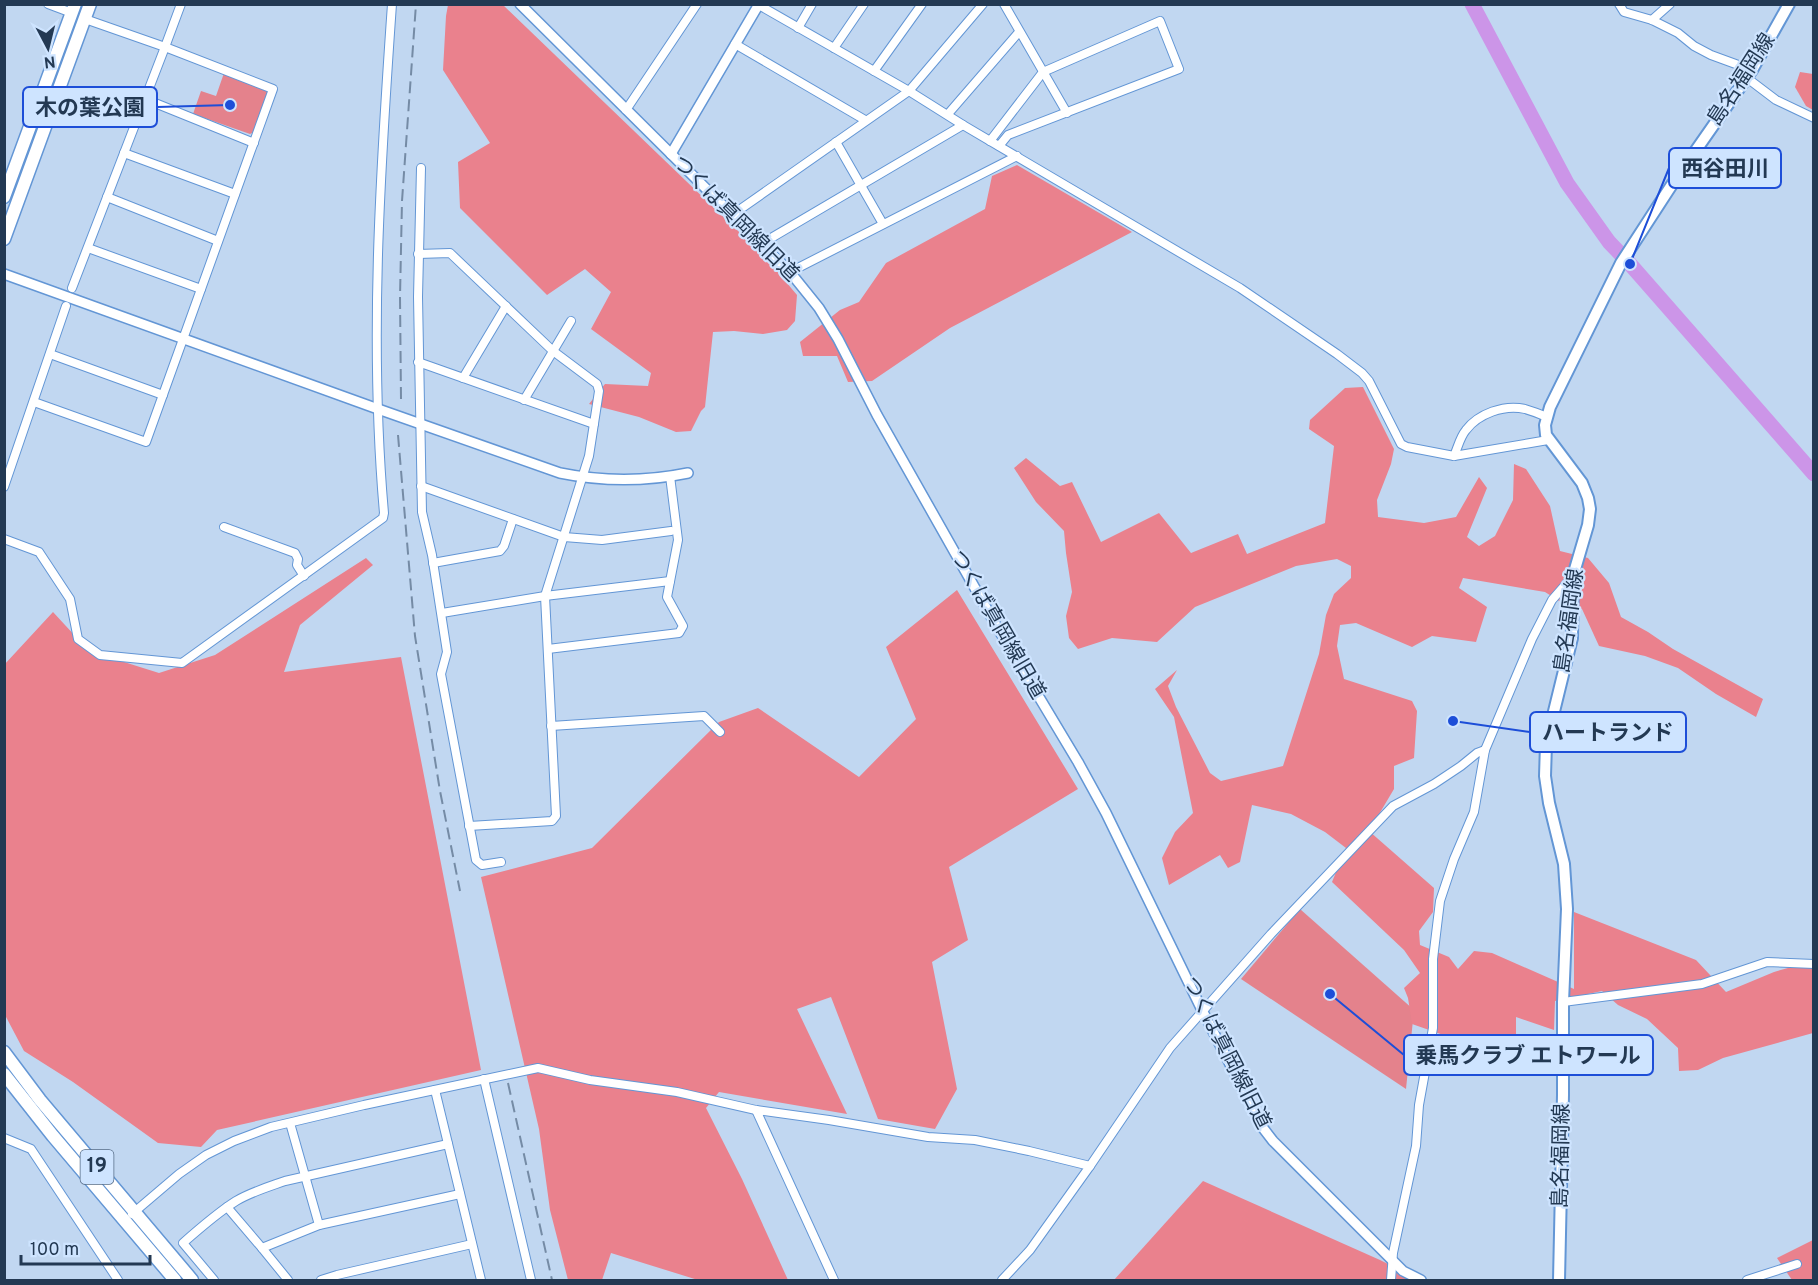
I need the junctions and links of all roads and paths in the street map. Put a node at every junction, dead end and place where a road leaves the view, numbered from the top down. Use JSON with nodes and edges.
{"nodes":[{"id":1,"x":48,"y":4,"type":"edge"},
{"id":2,"x":90,"y":4,"type":"edge"},
{"id":3,"x":181,"y":4,"type":"edge"},
{"id":4,"x":392,"y":4,"type":"edge"},
{"id":5,"x":520,"y":4,"type":"edge"},
{"id":6,"x":697,"y":4,"type":"edge"},
{"id":7,"x":812,"y":4,"type":"edge"},
{"id":8,"x":864,"y":4,"type":"edge"},
{"id":9,"x":922,"y":4,"type":"edge"},
{"id":10,"x":983,"y":4,"type":"edge"},
{"id":11,"x":1004,"y":4,"type":"edge"},
{"id":12,"x":1619,"y":4,"type":"edge"},
{"id":13,"x":1670,"y":4,"type":"edge"},
{"id":14,"x":1789,"y":4,"type":"edge"},
{"id":15,"x":758,"y":5,"type":"edge"},
{"id":16,"x":74,"y":9,"type":"edge"},
{"id":17,"x":85,"y":19,"type":"junction"},
{"id":18,"x":1652,"y":20,"type":"junction"},
{"id":19,"x":798,"y":28,"type":"junction"},
{"id":20,"x":1019,"y":32,"type":"junction"},
{"id":21,"x":735,"y":44,"type":"junction"},
{"id":22,"x":165,"y":47,"type":"junction"},
{"id":23,"x":834,"y":48,"type":"junction"},
{"id":24,"x":874,"y":71,"type":"junction"},
{"id":25,"x":1043,"y":72,"type":"junction"},
{"id":26,"x":1750,"y":74,"type":"junction"},
{"id":27,"x":909,"y":91,"type":"junction"},
{"id":28,"x":145,"y":99,"type":"junction"},
{"id":29,"x":626,"y":110,"type":"junction"},
{"id":30,"x":1067,"y":113,"type":"junction"},
{"id":31,"x":948,"y":114,"type":"junction"},
{"id":32,"x":1814,"y":118,"type":"edge"},
{"id":33,"x":865,"y":120,"type":"junction"},
{"id":34,"x":963,"y":125,"type":"junction"},
{"id":35,"x":990,"y":141,"type":"junction"},
{"id":36,"x":836,"y":142,"type":"junction"},
{"id":37,"x":254,"y":143,"type":"junction"},
{"id":38,"x":999,"y":146,"type":"junction"},
{"id":39,"x":124,"y":153,"type":"junction"},
{"id":40,"x":670,"y":154,"type":"junction"},
{"id":41,"x":1017,"y":156,"type":"junction"},
{"id":42,"x":421,"y":168,"type":"dead end"},
{"id":43,"x":860,"y":185,"type":"junction"},
{"id":44,"x":235,"y":194,"type":"junction"},
{"id":45,"x":4,"y":197,"type":"edge"},
{"id":46,"x":107,"y":197,"type":"junction"},
{"id":47,"x":732,"y":215,"type":"junction"},
{"id":48,"x":883,"y":224,"type":"junction"},
{"id":49,"x":4,"y":239,"type":"edge"},
{"id":50,"x":218,"y":241,"type":"junction"},
{"id":51,"x":761,"y":244,"type":"junction"},
{"id":52,"x":88,"y":248,"type":"junction"},
{"id":53,"x":418,"y":254,"type":"junction"},
{"id":54,"x":790,"y":272,"type":"junction"},
{"id":55,"x":4,"y":274,"type":"edge"},
{"id":56,"x":72,"y":288,"type":"dead end"},
{"id":57,"x":201,"y":289,"type":"junction"},
{"id":58,"x":66,"y":306,"type":"dead end"},
{"id":59,"x":506,"y":306,"type":"junction"},
{"id":60,"x":571,"y":321,"type":"dead end"},
{"id":61,"x":183,"y":339,"type":"junction"},
{"id":62,"x":553,"y":351,"type":"junction"},
{"id":63,"x":50,"y":354,"type":"junction"},
{"id":64,"x":418,"y":362,"type":"junction"},
{"id":65,"x":463,"y":378,"type":"junction"},
{"id":66,"x":163,"y":395,"type":"junction"},
{"id":67,"x":524,"y":400,"type":"junction"},
{"id":68,"x":34,"y":402,"type":"junction"},
{"id":69,"x":378,"y":409,"type":"junction"},
{"id":70,"x":1547,"y":417,"type":"junction"},
{"id":71,"x":420,"y":424,"type":"junction"},
{"id":72,"x":594,"y":424,"type":"junction"},
{"id":73,"x":1548,"y":440,"type":"junction"},
{"id":74,"x":1454,"y":456,"type":"junction"},
{"id":75,"x":688,"y":473,"type":"dead end"},
{"id":76,"x":670,"y":476,"type":"junction"},
{"id":77,"x":582,"y":477,"type":"junction"},
{"id":78,"x":421,"y":486,"type":"junction"},
{"id":79,"x":4,"y":487,"type":"edge"},
{"id":80,"x":513,"y":519,"type":"junction"},
{"id":81,"x":224,"y":527,"type":"dead end"},
{"id":82,"x":671,"y":531,"type":"dead end"},
{"id":83,"x":564,"y":537,"type":"junction"},
{"id":84,"x":4,"y":539,"type":"edge"},
{"id":85,"x":433,"y":562,"type":"junction"},
{"id":86,"x":304,"y":576,"type":"junction"},
{"id":87,"x":1573,"y":576,"type":"junction"},
{"id":88,"x":670,"y":581,"type":"junction"},
{"id":89,"x":545,"y":596,"type":"junction"},
{"id":90,"x":442,"y":613,"type":"junction"},
{"id":91,"x":548,"y":649,"type":"junction"},
{"id":92,"x":551,"y":726,"type":"junction"},
{"id":93,"x":720,"y":732,"type":"dead end"},
{"id":94,"x":1485,"y":750,"type":"junction"},
{"id":95,"x":469,"y":826,"type":"junction"},
{"id":96,"x":501,"y":862,"type":"dead end"},
{"id":97,"x":1814,"y":964,"type":"edge"},
{"id":98,"x":1563,"y":1002,"type":"junction"},
{"id":99,"x":1202,"y":1010,"type":"junction"},
{"id":100,"x":4,"y":1052,"type":"edge"},
{"id":101,"x":4,"y":1074,"type":"edge"},
{"id":102,"x":484,"y":1079,"type":"junction"},
{"id":103,"x":435,"y":1090,"type":"junction"},
{"id":104,"x":756,"y":1110,"type":"junction"},
{"id":105,"x":290,"y":1123,"type":"junction"},
{"id":106,"x":4,"y":1138,"type":"edge"},
{"id":107,"x":447,"y":1144,"type":"junction"},
{"id":108,"x":1090,"y":1166,"type":"junction"},
{"id":109,"x":305,"y":1176,"type":"junction"},
{"id":110,"x":460,"y":1194,"type":"junction"},
{"id":111,"x":227,"y":1207,"type":"junction"},
{"id":112,"x":135,"y":1211,"type":"junction"},
{"id":113,"x":125,"y":1221,"type":"junction"},
{"id":114,"x":319,"y":1225,"type":"junction"},
{"id":115,"x":472,"y":1244,"type":"junction"},
{"id":116,"x":262,"y":1248,"type":"junction"},
{"id":117,"x":1393,"y":1260,"type":"junction"},
{"id":118,"x":1797,"y":1264,"type":"dead end"},
{"id":119,"x":118,"y":1281,"type":"edge"},
{"id":120,"x":175,"y":1281,"type":"edge"},
{"id":121,"x":192,"y":1281,"type":"edge"},
{"id":122,"x":214,"y":1281,"type":"edge"},
{"id":123,"x":288,"y":1281,"type":"edge"},
{"id":124,"x":321,"y":1281,"type":"edge"},
{"id":125,"x":481,"y":1281,"type":"edge"},
{"id":126,"x":531,"y":1281,"type":"edge"},
{"id":127,"x":834,"y":1281,"type":"edge"},
{"id":128,"x":1002,"y":1281,"type":"edge"},
{"id":129,"x":1391,"y":1281,"type":"edge"},
{"id":130,"x":1421,"y":1281,"type":"edge"},
{"id":131,"x":1559,"y":1281,"type":"edge"},
{"id":132,"x":1747,"y":1281,"type":"edge"}],
"edges":[{"from":1,"to":16,"type":"street"},
{"from":2,"to":17,"type":"main road"},
{"from":3,"to":22,"type":"street"},
{"from":4,"to":69,"type":"street"},
{"from":5,"to":29,"type":"street","name":"つくば真岡線旧道"},
{"from":6,"to":29,"type":"street"},
{"from":7,"to":19,"type":"street"},
{"from":8,"to":23,"type":"street"},
{"from":9,"to":24,"type":"street"},
{"from":10,"to":27,"type":"street"},
{"from":11,"to":20,"type":"street"},
{"from":12,"to":18,"type":"street"},
{"from":13,"to":18,"type":"street"},
{"from":14,"to":26,"type":"main road","name":"島名福岡線"},
{"from":15,"to":19,"type":"street"},
{"from":15,"to":21,"type":"street"},
{"from":16,"to":45,"type":"main road"},
{"from":17,"to":22,"type":"street"},
{"from":17,"to":49,"type":"main road"},
{"from":18,"to":26,"type":"street"},
{"from":19,"to":23,"type":"street"},
{"from":20,"to":25,"type":"street"},
{"from":20,"to":31,"type":"street"},
{"from":21,"to":33,"type":"street"},
{"from":21,"to":40,"type":"street"},
{"from":22,"to":28,"type":"street"},
{"from":22,"to":37,"type":"street"},
{"from":23,"to":24,"type":"street"},
{"from":24,"to":27,"type":"street"},
{"from":25,"to":30,"type":"street"},
{"from":25,"to":30,"type":"street"},
{"from":25,"to":35,"type":"street"},
{"from":26,"to":32,"type":"street"},
{"from":26,"to":70,"type":"main road","name":"島名福岡線"},
{"from":27,"to":31,"type":"street"},
{"from":27,"to":33,"type":"street"},
{"from":28,"to":37,"type":"street"},
{"from":28,"to":39,"type":"street"},
{"from":29,"to":40,"type":"street","name":"つくば真岡線旧道"},
{"from":30,"to":38,"type":"street"},
{"from":31,"to":34,"type":"street"},
{"from":33,"to":36,"type":"street"},
{"from":34,"to":35,"type":"street"},
{"from":34,"to":43,"type":"street"},
{"from":35,"to":38,"type":"street"},
{"from":36,"to":43,"type":"street"},
{"from":36,"to":47,"type":"street"},
{"from":37,"to":44,"type":"street"},
{"from":38,"to":41,"type":"street"},
{"from":39,"to":44,"type":"street"},
{"from":39,"to":46,"type":"street"},
{"from":40,"to":47,"type":"street","name":"つくば真岡線旧道"},
{"from":41,"to":48,"type":"street"},
{"from":41,"to":74,"type":"street"},
{"from":42,"to":53,"type":"street"},
{"from":43,"to":48,"type":"street"},
{"from":43,"to":51,"type":"street"},
{"from":44,"to":50,"type":"street"},
{"from":46,"to":50,"type":"street"},
{"from":46,"to":52,"type":"street"},
{"from":47,"to":51,"type":"street","name":"つくば真岡線旧道"},
{"from":48,"to":54,"type":"street"},
{"from":50,"to":57,"type":"street"},
{"from":51,"to":54,"type":"street","name":"つくば真岡線旧道"},
{"from":52,"to":56,"type":"street"},
{"from":52,"to":57,"type":"street"},
{"from":53,"to":59,"type":"street"},
{"from":53,"to":64,"type":"street"},
{"from":54,"to":99,"type":"street","name":"つくば真岡線旧道"},
{"from":55,"to":61,"type":"street"},
{"from":57,"to":61,"type":"street"},
{"from":58,"to":63,"type":"street"},
{"from":59,"to":62,"type":"street"},
{"from":59,"to":65,"type":"street"},
{"from":60,"to":62,"type":"street"},
{"from":61,"to":66,"type":"street"},
{"from":61,"to":69,"type":"street"},
{"from":62,"to":67,"type":"street"},
{"from":62,"to":72,"type":"street"},
{"from":63,"to":66,"type":"street"},
{"from":63,"to":68,"type":"street"},
{"from":64,"to":65,"type":"street"},
{"from":64,"to":71,"type":"street"},
{"from":65,"to":67,"type":"street"},
{"from":66,"to":68,"type":"street"},
{"from":67,"to":72,"type":"street"},
{"from":68,"to":79,"type":"street"},
{"from":69,"to":71,"type":"street"},
{"from":69,"to":86,"type":"street"},
{"from":70,"to":73,"type":"main road","name":"島名福岡線"},
{"from":70,"to":74,"type":"street"},
{"from":71,"to":77,"type":"street"},
{"from":71,"to":78,"type":"street"},
{"from":72,"to":77,"type":"street"},
{"from":73,"to":74,"type":"street"},
{"from":73,"to":87,"type":"main road","name":"島名福岡線"},
{"from":75,"to":76,"type":"street"},
{"from":76,"to":77,"type":"street"},
{"from":76,"to":88,"type":"street"},
{"from":77,"to":83,"type":"street"},
{"from":78,"to":80,"type":"street"},
{"from":78,"to":85,"type":"street"},
{"from":80,"to":83,"type":"street"},
{"from":80,"to":85,"type":"street"},
{"from":81,"to":86,"type":"street"},
{"from":82,"to":83,"type":"street"},
{"from":83,"to":89,"type":"street"},
{"from":84,"to":86,"type":"street"},
{"from":85,"to":90,"type":"street"},
{"from":87,"to":94,"type":"street"},
{"from":87,"to":98,"type":"main road","name":"島名福岡線"},
{"from":88,"to":89,"type":"street"},
{"from":88,"to":91,"type":"street"},
{"from":89,"to":90,"type":"street"},
{"from":89,"to":91,"type":"street"},
{"from":90,"to":95,"type":"street"},
{"from":91,"to":92,"type":"street"},
{"from":92,"to":93,"type":"street"},
{"from":92,"to":95,"type":"street"},
{"from":94,"to":99,"type":"street"},
{"from":94,"to":117,"type":"street"},
{"from":95,"to":96,"type":"street"},
{"from":97,"to":98,"type":"street"},
{"from":98,"to":131,"type":"main road","name":"島名福岡線"},
{"from":99,"to":108,"type":"street"},
{"from":99,"to":117,"type":"street","name":"つくば真岡線旧道"},
{"from":100,"to":112,"type":"main road","number":"19"},
{"from":101,"to":113,"type":"main road","number":"19"},
{"from":102,"to":103,"type":"street"},
{"from":102,"to":104,"type":"street"},
{"from":102,"to":126,"type":"street"},
{"from":103,"to":105,"type":"street"},
{"from":103,"to":107,"type":"street"},
{"from":104,"to":108,"type":"street"},
{"from":104,"to":127,"type":"street"},
{"from":105,"to":109,"type":"street"},
{"from":105,"to":112,"type":"street"},
{"from":106,"to":119,"type":"street"},
{"from":107,"to":109,"type":"street"},
{"from":107,"to":110,"type":"street"},
{"from":108,"to":128,"type":"street"},
{"from":109,"to":111,"type":"street"},
{"from":109,"to":114,"type":"street"},
{"from":110,"to":114,"type":"street"},
{"from":110,"to":115,"type":"street"},
{"from":111,"to":116,"type":"street"},
{"from":111,"to":122,"type":"street"},
{"from":112,"to":113,"type":"street"},
{"from":112,"to":121,"type":"main road","number":"19"},
{"from":113,"to":120,"type":"main road","number":"19"},
{"from":114,"to":116,"type":"street"},
{"from":115,"to":124,"type":"street"},
{"from":115,"to":125,"type":"street"},
{"from":116,"to":123,"type":"street"},
{"from":117,"to":129,"type":"street"},
{"from":117,"to":130,"type":"street","name":"つくば真岡線旧道"},
{"from":118,"to":132,"type":"street"}]}
